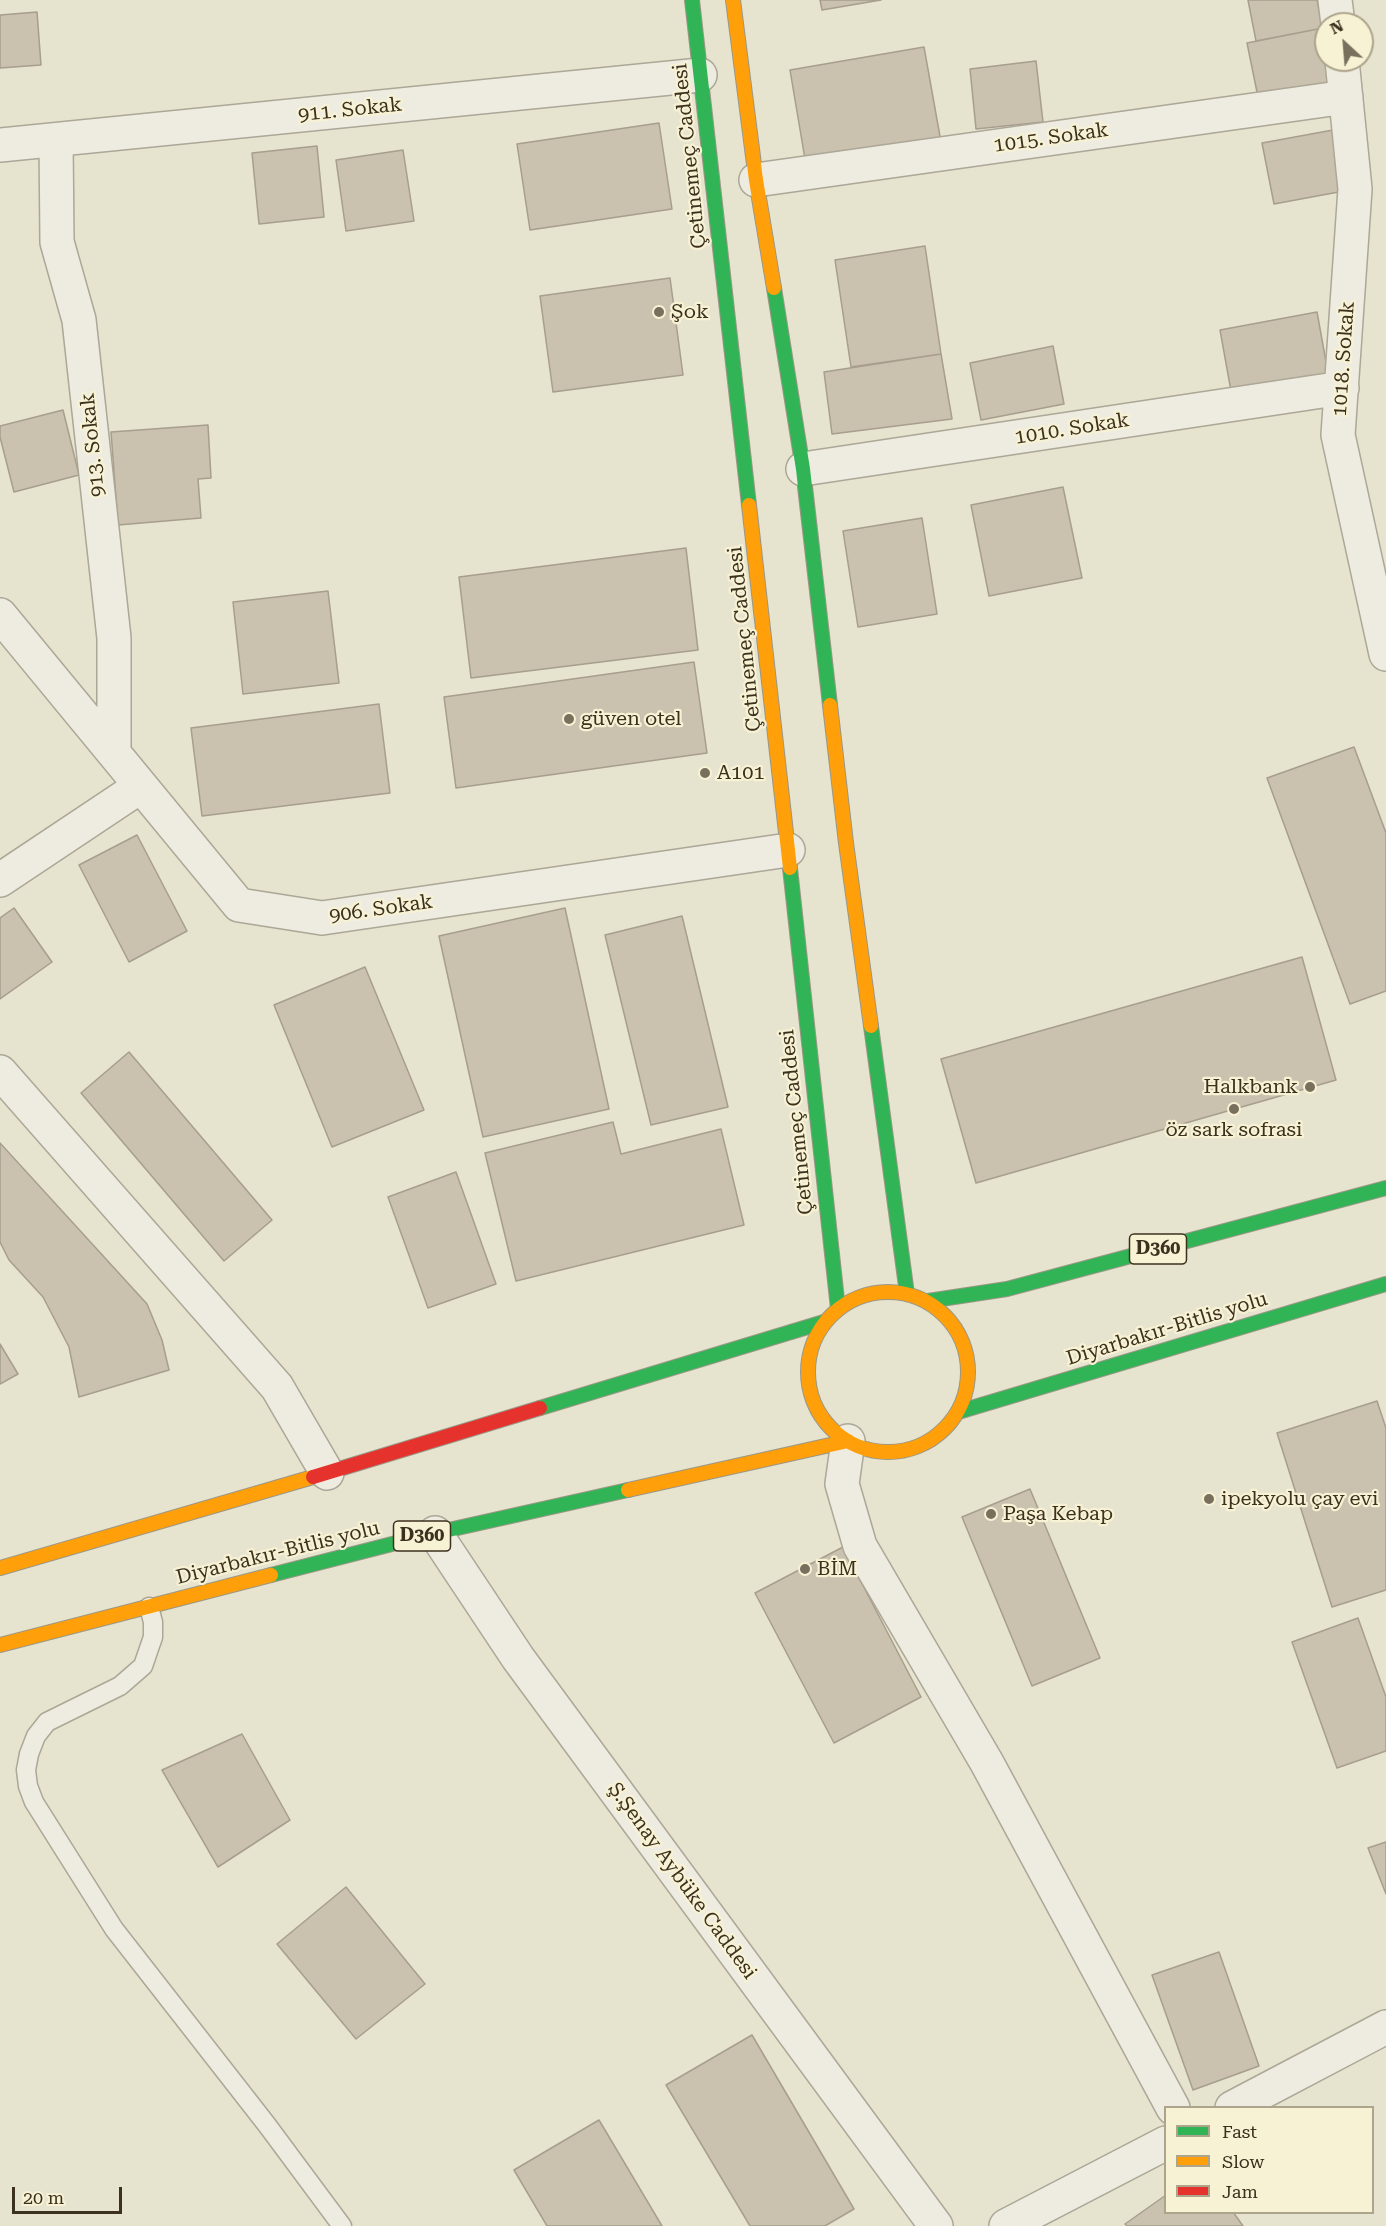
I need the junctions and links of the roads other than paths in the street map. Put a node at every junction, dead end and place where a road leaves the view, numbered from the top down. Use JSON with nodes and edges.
{"nodes":[{"id":1,"x":692,"y":0,"type":"edge"},
{"id":2,"x":733,"y":0,"type":"edge"},
{"id":3,"x":1343,"y":72,"type":"edge"},
{"id":4,"x":700,"y":75,"type":"junction"},
{"id":5,"x":1346,"y":97,"type":"junction"},
{"id":6,"x":56,"y":140,"type":"junction"},
{"id":7,"x":0,"y":145,"type":"edge"},
{"id":8,"x":756,"y":180,"type":"junction"},
{"id":9,"x":1342,"y":388,"type":"junction"},
{"id":10,"x":803,"y":469,"type":"junction"},
{"id":11,"x":1376,"y":564,"type":"edge"},
{"id":12,"x":0,"y":615,"type":"edge"},
{"id":13,"x":1386,"y":654,"type":"edge"},
{"id":14,"x":114,"y":753,"type":"junction"},
{"id":15,"x":141,"y":786,"type":"junction"},
{"id":16,"x":788,"y":850,"type":"junction"},
{"id":17,"x":0,"y":880,"type":"edge"},
{"id":18,"x":0,"y":1072,"type":"edge"},
{"id":19,"x":1386,"y":1188,"type":"edge"},
{"id":20,"x":1386,"y":1284,"type":"edge"},
{"id":21,"x":907,"y":1294,"type":"junction"},
{"id":22,"x":928,"y":1301,"type":"junction"},
{"id":23,"x":838,"y":1309,"type":"junction"},
{"id":24,"x":824,"y":1322,"type":"junction"},
{"id":25,"x":958,"y":1412,"type":"junction"},
{"id":26,"x":848,"y":1441,"type":"junction"},
{"id":27,"x":327,"y":1473,"type":"junction"},
{"id":28,"x":435,"y":1533,"type":"junction"},
{"id":29,"x":0,"y":1568,"type":"edge"},
{"id":30,"x":149,"y":1607,"type":"junction"},
{"id":31,"x":0,"y":1645,"type":"edge"},
{"id":32,"x":1386,"y":2027,"type":"edge"},
{"id":33,"x":1172,"y":2106,"type":"edge"},
{"id":34,"x":1236,"y":2106,"type":"edge"},
{"id":35,"x":1164,"y":2143,"type":"edge"},
{"id":36,"x":342,"y":2226,"type":"edge"},
{"id":37,"x":936,"y":2226,"type":"edge"},
{"id":38,"x":1006,"y":2226,"type":"edge"}],
"edges":[{"from":1,"to":4,"type":"main road","name":"Çetinemeç Caddesi"},
{"from":2,"to":8,"type":"main road"},
{"from":3,"to":5,"type":"street","name":"1018. Sokak"},
{"from":4,"to":6,"type":"street","name":"911. Sokak"},
{"from":4,"to":16,"type":"main road","name":"Çetinemeç Caddesi"},
{"from":5,"to":8,"type":"street","name":"1015. Sokak"},
{"from":5,"to":9,"type":"street","name":"1018. Sokak"},
{"from":6,"to":7,"type":"street","name":"911. Sokak"},
{"from":6,"to":14,"type":"street","name":"913. Sokak"},
{"from":8,"to":10,"type":"main road"},
{"from":9,"to":10,"type":"street","name":"1010. Sokak"},
{"from":9,"to":11,"type":"street","name":"1018. Sokak"},
{"from":10,"to":21,"type":"main road"},
{"from":11,"to":13,"type":"street","name":"1018. Sokak"},
{"from":12,"to":14,"type":"street","name":"906. Sokak"},
{"from":14,"to":15,"type":"street","name":"906. Sokak"},
{"from":15,"to":16,"type":"street","name":"906. Sokak"},
{"from":15,"to":17,"type":"street"},
{"from":16,"to":23,"type":"main road","name":"Çetinemeç Caddesi"},
{"from":18,"to":27,"type":"street"},
{"from":19,"to":22,"type":"main road","number":"D360"},
{"from":20,"to":25,"type":"main road","name":"Diyarbakır-Bitlis yolu"},
{"from":21,"to":22,"type":"main road"},
{"from":21,"to":23,"type":"main road"},
{"from":22,"to":25,"type":"main road"},
{"from":23,"to":24,"type":"main road"},
{"from":24,"to":26,"type":"main road"},
{"from":24,"to":27,"type":"main road"},
{"from":25,"to":26,"type":"main road"},
{"from":26,"to":28,"type":"main road","name":"Diyarbakır-Bitlis yolu","number":"D360"},
{"from":26,"to":33,"type":"street"},
{"from":27,"to":29,"type":"main road"},
{"from":28,"to":30,"type":"main road","name":"Diyarbakır-Bitlis yolu","number":"D360"},
{"from":28,"to":37,"type":"street","name":"Ş.Şenay Aybüke Caddesi"},
{"from":30,"to":31,"type":"main road","name":"Diyarbakır-Bitlis yolu","number":"D360"},
{"from":30,"to":36,"type":"lane"},
{"from":32,"to":34,"type":"street"},
{"from":35,"to":38,"type":"street"}]}
